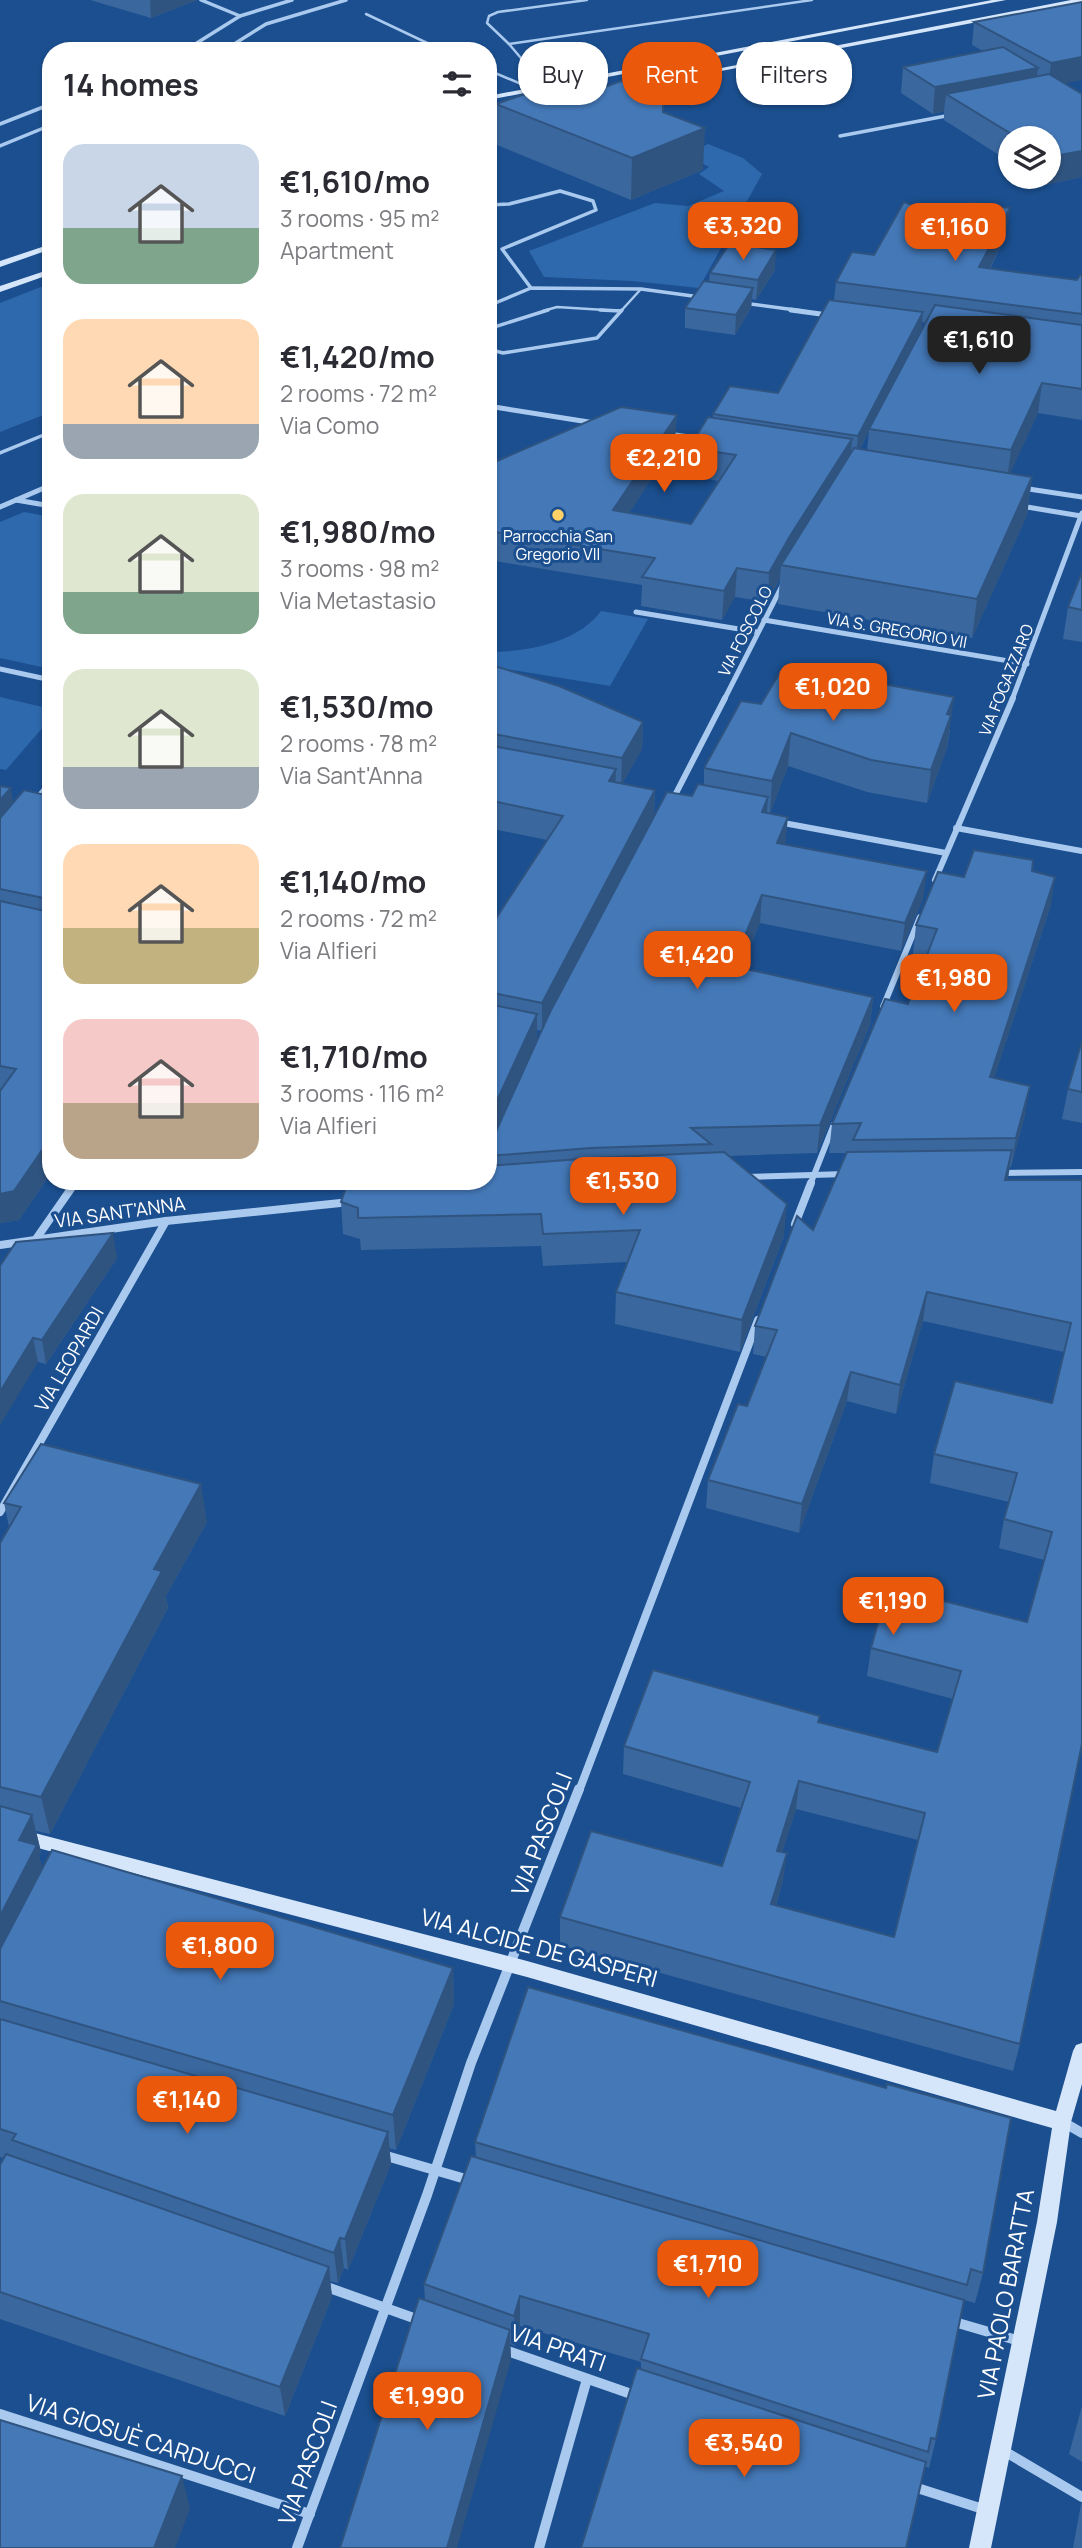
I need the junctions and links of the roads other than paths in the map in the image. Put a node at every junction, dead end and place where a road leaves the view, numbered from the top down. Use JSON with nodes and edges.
{"nodes":[{"id":1,"x":201,"y":0,"type":"edge"},
{"id":2,"x":292,"y":0,"type":"edge"},
{"id":3,"x":346,"y":0,"type":"edge"},
{"id":4,"x":587,"y":0,"type":"edge"},
{"id":5,"x":812,"y":0,"type":"edge"},
{"id":6,"x":1003,"y":0,"type":"edge"},
{"id":7,"x":1082,"y":0,"type":"edge"},
{"id":8,"x":366,"y":14,"type":"dead end"},
{"id":9,"x":240,"y":16,"type":"junction"},
{"id":10,"x":198,"y":42,"type":"edge"},
{"id":11,"x":237,"y":42,"type":"edge"},
{"id":12,"x":425,"y":42,"type":"edge"},
{"id":13,"x":509,"y":44,"type":"junction"},
{"id":14,"x":518,"y":55,"type":"edge"},
{"id":15,"x":497,"y":74,"type":"edge"},
{"id":16,"x":608,"y":75,"type":"edge"},
{"id":17,"x":518,"y":83,"type":"edge"},
{"id":18,"x":610,"y":90,"type":"edge"},
{"id":19,"x":518,"y":92,"type":"edge"},
{"id":20,"x":497,"y":96,"type":"edge"},
{"id":21,"x":529,"y":106,"type":"edge"},
{"id":22,"x":42,"y":108,"type":"edge"},
{"id":23,"x":497,"y":111,"type":"edge"},
{"id":24,"x":961,"y":113,"type":"edge"},
{"id":25,"x":0,"y":124,"type":"edge"},
{"id":26,"x":42,"y":129,"type":"edge"},
{"id":27,"x":840,"y":136,"type":"dead end"},
{"id":28,"x":0,"y":146,"type":"edge"},
{"id":29,"x":497,"y":205,"type":"edge"},
{"id":30,"x":42,"y":249,"type":"edge"},
{"id":31,"x":0,"y":264,"type":"edge"},
{"id":32,"x":42,"y":274,"type":"edge"},
{"id":33,"x":531,"y":288,"type":"junction"},
{"id":34,"x":0,"y":289,"type":"edge"},
{"id":35,"x":641,"y":289,"type":"junction"},
{"id":36,"x":710,"y":299,"type":"edge"},
{"id":37,"x":497,"y":302,"type":"edge"},
{"id":38,"x":737,"y":302,"type":"edge"},
{"id":39,"x":621,"y":311,"type":"junction"},
{"id":40,"x":833,"y":316,"type":"edge"},
{"id":41,"x":497,"y":326,"type":"edge"},
{"id":42,"x":497,"y":351,"type":"edge"},
{"id":43,"x":497,"y":407,"type":"edge"},
{"id":44,"x":598,"y":423,"type":"edge"},
{"id":45,"x":666,"y":434,"type":"edge"},
{"id":46,"x":42,"y":436,"type":"edge"},
{"id":47,"x":707,"y":440,"type":"edge"},
{"id":48,"x":0,"y":453,"type":"edge"},
{"id":49,"x":1016,"y":487,"type":"edge"},
{"id":50,"x":42,"y":489,"type":"edge"},
{"id":51,"x":1082,"y":497,"type":"edge"},
{"id":52,"x":15,"y":500,"type":"junction"},
{"id":53,"x":42,"y":504,"type":"edge"},
{"id":54,"x":1012,"y":505,"type":"edge"},
{"id":55,"x":0,"y":506,"type":"edge"},
{"id":56,"x":1082,"y":514,"type":"edge"},
{"id":57,"x":786,"y":578,"type":"edge"},
{"id":58,"x":636,"y":611,"type":"dead end"},
{"id":59,"x":764,"y":620,"type":"junction"},
{"id":60,"x":757,"y":632,"type":"junction"},
{"id":61,"x":1027,"y":664,"type":"junction"},
{"id":62,"x":0,"y":669,"type":"edge"},
{"id":63,"x":42,"y":678,"type":"edge"},
{"id":64,"x":42,"y":793,"type":"edge"},
{"id":65,"x":658,"y":800,"type":"dead end"},
{"id":66,"x":671,"y":803,"type":"junction"},
{"id":67,"x":684,"y":805,"type":"edge"},
{"id":68,"x":29,"y":808,"type":"edge"},
{"id":69,"x":664,"y":814,"type":"edge"},
{"id":70,"x":767,"y":820,"type":"edge"},
{"id":71,"x":956,"y":828,"type":"junction"},
{"id":72,"x":1082,"y":851,"type":"edge"},
{"id":73,"x":946,"y":853,"type":"junction"},
{"id":74,"x":930,"y":892,"type":"edge"},
{"id":75,"x":925,"y":905,"type":"edge"},
{"id":76,"x":877,"y":1020,"type":"edge"},
{"id":77,"x":840,"y":1110,"type":"edge"},
{"id":78,"x":1082,"y":1172,"type":"edge"},
{"id":79,"x":988,"y":1173,"type":"edge"},
{"id":80,"x":814,"y":1174,"type":"junction"},
{"id":81,"x":854,"y":1174,"type":"edge"},
{"id":82,"x":733,"y":1178,"type":"edge"},
{"id":83,"x":70,"y":1190,"type":"edge"},
{"id":84,"x":355,"y":1202,"type":"edge"},
{"id":85,"x":166,"y":1221,"type":"junction"},
{"id":86,"x":789,"y":1238,"type":"edge"},
{"id":87,"x":36,"y":1239,"type":"junction"},
{"id":88,"x":0,"y":1245,"type":"edge"},
{"id":89,"x":760,"y":1314,"type":"edge"},
{"id":90,"x":0,"y":1512,"type":"edge"},
{"id":91,"x":0,"y":1831,"type":"edge"},
{"id":92,"x":513,"y":1966,"type":"junction"},
{"id":93,"x":1082,"y":2051,"type":"edge"},
{"id":94,"x":1062,"y":2122,"type":"junction"},
{"id":95,"x":1082,"y":2133,"type":"edge"},
{"id":96,"x":369,"y":2151,"type":"edge"},
{"id":97,"x":435,"y":2170,"type":"junction"},
{"id":98,"x":474,"y":2182,"type":"edge"},
{"id":99,"x":308,"y":2281,"type":"edge"},
{"id":100,"x":385,"y":2308,"type":"junction"},
{"id":101,"x":941,"y":2318,"type":"edge"},
{"id":102,"x":436,"y":2326,"type":"edge"},
{"id":103,"x":1020,"y":2341,"type":"junction"},
{"id":104,"x":486,"y":2344,"type":"edge"},
{"id":105,"x":587,"y":2379,"type":"junction"},
{"id":106,"x":652,"y":2400,"type":"edge"},
{"id":107,"x":0,"y":2414,"type":"edge"},
{"id":108,"x":1001,"y":2449,"type":"junction"},
{"id":109,"x":897,"y":2481,"type":"edge"},
{"id":110,"x":1082,"y":2497,"type":"edge"},
{"id":111,"x":987,"y":2511,"type":"junction"},
{"id":112,"x":310,"y":2514,"type":"junction"},
{"id":113,"x":297,"y":2548,"type":"edge"},
{"id":114,"x":539,"y":2548,"type":"edge"},
{"id":115,"x":980,"y":2548,"type":"edge"}],
"edges":[{"from":1,"to":9,"type":"street"},
{"from":2,"to":9,"type":"street"},
{"from":3,"to":11,"type":"street"},
{"from":4,"to":13,"type":"lane"},
{"from":5,"to":13,"type":"lane"},
{"from":6,"to":16,"type":"street"},
{"from":7,"to":18,"type":"street"},
{"from":8,"to":12,"type":"lane"},
{"from":9,"to":10,"type":"street"},
{"from":13,"to":14,"type":"lane"},
{"from":15,"to":17,"type":"lane"},
{"from":19,"to":20,"type":"street"},
{"from":21,"to":23,"type":"street"},
{"from":22,"to":25,"type":"street"},
{"from":24,"to":27,"type":"street"},
{"from":26,"to":28,"type":"street"},
{"from":29,"to":33,"type":"street"},
{"from":30,"to":31,"type":"street"},
{"from":32,"to":34,"type":"street"},
{"from":33,"to":35,"type":"street"},
{"from":33,"to":37,"type":"street"},
{"from":35,"to":36,"type":"street"},
{"from":35,"to":39,"type":"lane"},
{"from":38,"to":40,"type":"street"},
{"from":39,"to":41,"type":"lane"},
{"from":39,"to":42,"type":"lane"},
{"from":43,"to":44,"type":"street"},
{"from":45,"to":47,"type":"street"},
{"from":46,"to":48,"type":"lane"},
{"from":49,"to":51,"type":"street"},
{"from":50,"to":52,"type":"street"},
{"from":52,"to":53,"type":"street"},
{"from":52,"to":55,"type":"street"},
{"from":54,"to":56,"type":"street"},
{"from":56,"to":61,"type":"street","name":"VIA FOGAZZARO"},
{"from":57,"to":59,"type":"street","name":"VIA FOSCOLO"},
{"from":58,"to":60,"type":"street"},
{"from":59,"to":60,"type":"street","name":"VIA FOSCOLO"},
{"from":59,"to":61,"type":"street","name":"VIA S. GREGORIO VII"},
{"from":60,"to":66,"type":"street","name":"VIA FOSCOLO"},
{"from":61,"to":71,"type":"street","name":"VIA FOGAZZARO"},
{"from":62,"to":63,"type":"street"},
{"from":64,"to":68,"type":"street"},
{"from":65,"to":66,"type":"street"},
{"from":66,"to":67,"type":"street"},
{"from":66,"to":69,"type":"street","name":"VIA FOSCOLO"},
{"from":70,"to":73,"type":"street"},
{"from":71,"to":72,"type":"street"},
{"from":71,"to":73,"type":"street","name":"VIA FOGAZZARO"},
{"from":73,"to":74,"type":"street","name":"VIA FOGAZZARO"},
{"from":75,"to":76,"type":"street"},
{"from":77,"to":80,"type":"street"},
{"from":78,"to":79,"type":"street"},
{"from":80,"to":81,"type":"street"},
{"from":80,"to":82,"type":"street"},
{"from":80,"to":86,"type":"street"},
{"from":83,"to":87,"type":"street"},
{"from":84,"to":85,"type":"street","name":"VIA SANT'ANNA"},
{"from":85,"to":87,"type":"street","name":"VIA SANT'ANNA"},
{"from":85,"to":90,"type":"street","name":"VIA LEOPARDI"},
{"from":87,"to":88,"type":"street","name":"VIA SANT'ANNA"},
{"from":89,"to":92,"type":"street","name":"VIA PASCOLI"},
{"from":91,"to":92,"type":"street","name":"VIA ALCIDE DE GASPERI"},
{"from":92,"to":94,"type":"street","name":"VIA ALCIDE DE GASPERI"},
{"from":92,"to":97,"type":"street","name":"VIA PASCOLI"},
{"from":93,"to":94,"type":"street","name":"VIA PAOLO BARATTA"},
{"from":94,"to":95,"type":"street"},
{"from":94,"to":103,"type":"street","name":"VIA PAOLO BARATTA"},
{"from":96,"to":97,"type":"street"},
{"from":97,"to":98,"type":"street"},
{"from":97,"to":100,"type":"street","name":"VIA PASCOLI"},
{"from":99,"to":100,"type":"street"},
{"from":100,"to":102,"type":"street"},
{"from":100,"to":112,"type":"street","name":"VIA PASCOLI"},
{"from":101,"to":103,"type":"street"},
{"from":103,"to":108,"type":"street","name":"VIA PAOLO BARATTA"},
{"from":104,"to":105,"type":"street","name":"VIA PRATI"},
{"from":105,"to":106,"type":"street","name":"VIA PRATI"},
{"from":105,"to":114,"type":"street"},
{"from":107,"to":112,"type":"street","name":"VIA GIOSUÈ CARDUCCI"},
{"from":108,"to":110,"type":"street"},
{"from":108,"to":111,"type":"street","name":"VIA PAOLO BARATTA"},
{"from":109,"to":111,"type":"street"},
{"from":111,"to":115,"type":"street","name":"VIA PAOLO BARATTA"},
{"from":112,"to":113,"type":"street","name":"VIA PASCOLI"}]}
